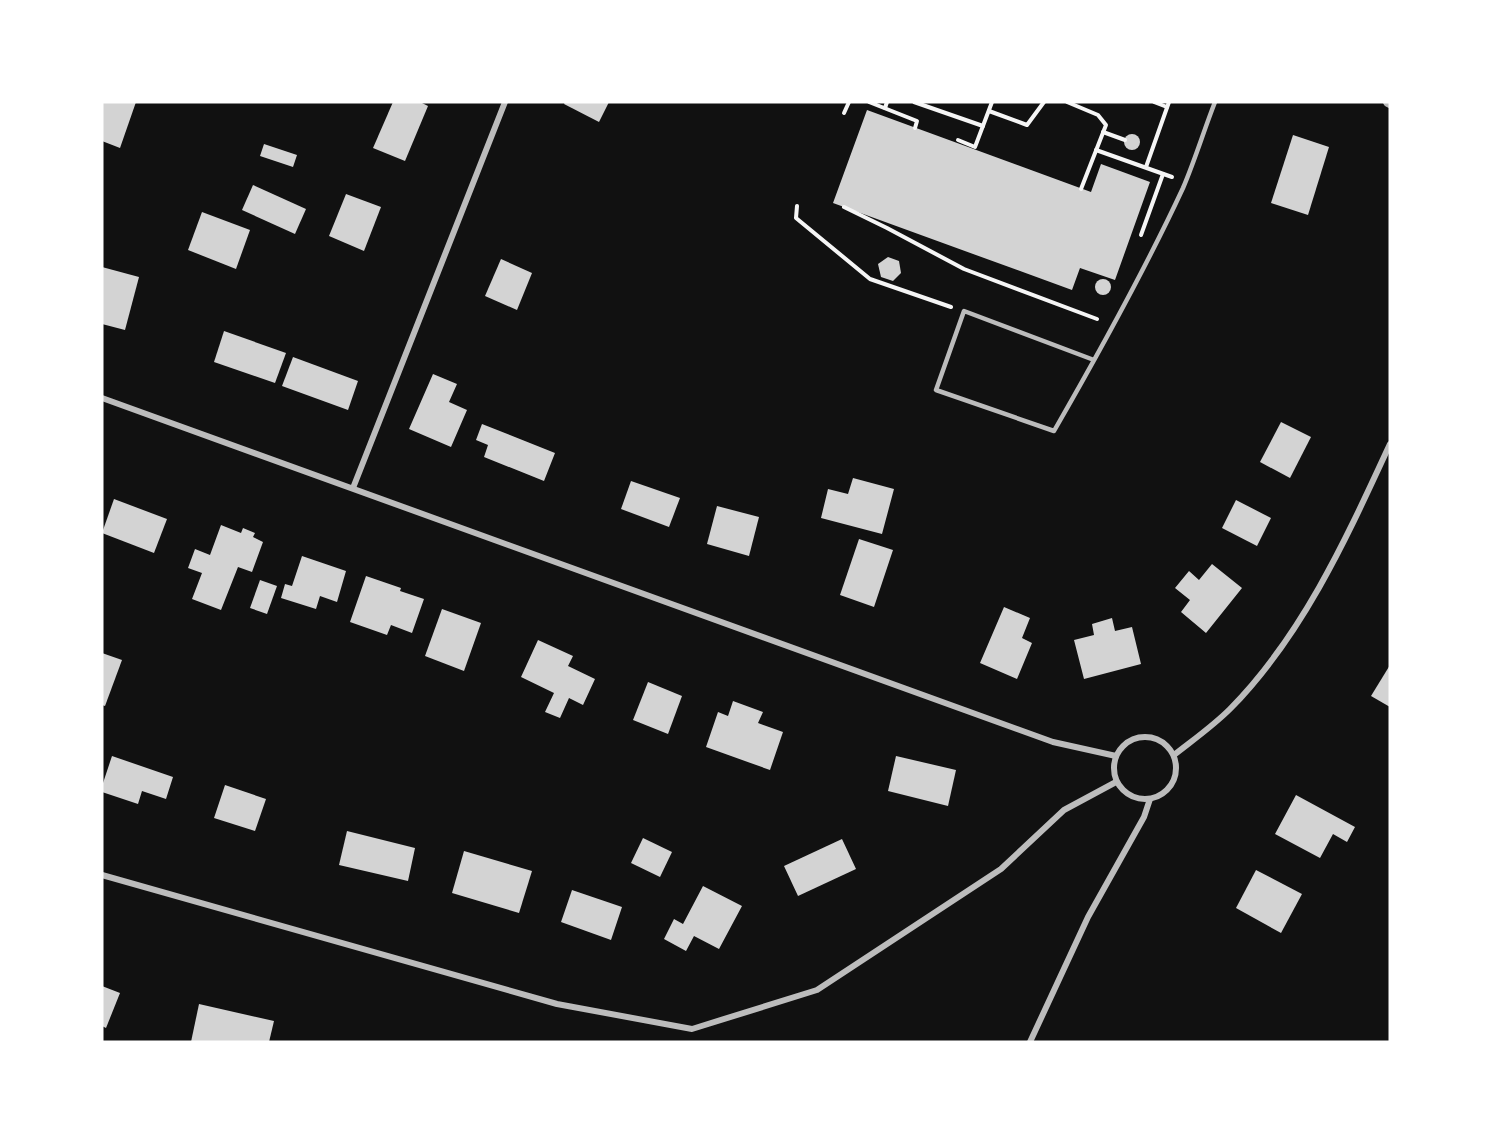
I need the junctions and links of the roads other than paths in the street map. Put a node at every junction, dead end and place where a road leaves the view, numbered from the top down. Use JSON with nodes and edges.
{"nodes":[{"id":1,"x":505,"y":102,"type":"edge"},
{"id":2,"x":1215,"y":102,"type":"edge"},
{"id":3,"x":1094,"y":360,"type":"junction"},
{"id":4,"x":102,"y":398,"type":"edge"},
{"id":5,"x":1390,"y":444,"type":"edge"},
{"id":6,"x":353,"y":488,"type":"junction"},
{"id":7,"x":1173,"y":755,"type":"junction"},
{"id":8,"x":1116,"y":756,"type":"junction"},
{"id":9,"x":1116,"y":782,"type":"junction"},
{"id":10,"x":1150,"y":799,"type":"junction"},
{"id":11,"x":102,"y":875,"type":"edge"},
{"id":12,"x":1030,"y":1042,"type":"edge"}],
"edges":[{"from":1,"to":6,"type":"street"},
{"from":2,"to":3,"type":"lane"},
{"from":3,"to":3,"type":"lane"},
{"from":4,"to":6,"type":"street"},
{"from":5,"to":7,"type":"street"},
{"from":6,"to":8,"type":"street"},
{"from":7,"to":8,"type":"street"},
{"from":7,"to":10,"type":"street"},
{"from":8,"to":9,"type":"street"},
{"from":9,"to":10,"type":"street"},
{"from":9,"to":11,"type":"street"},
{"from":10,"to":12,"type":"street"}]}
